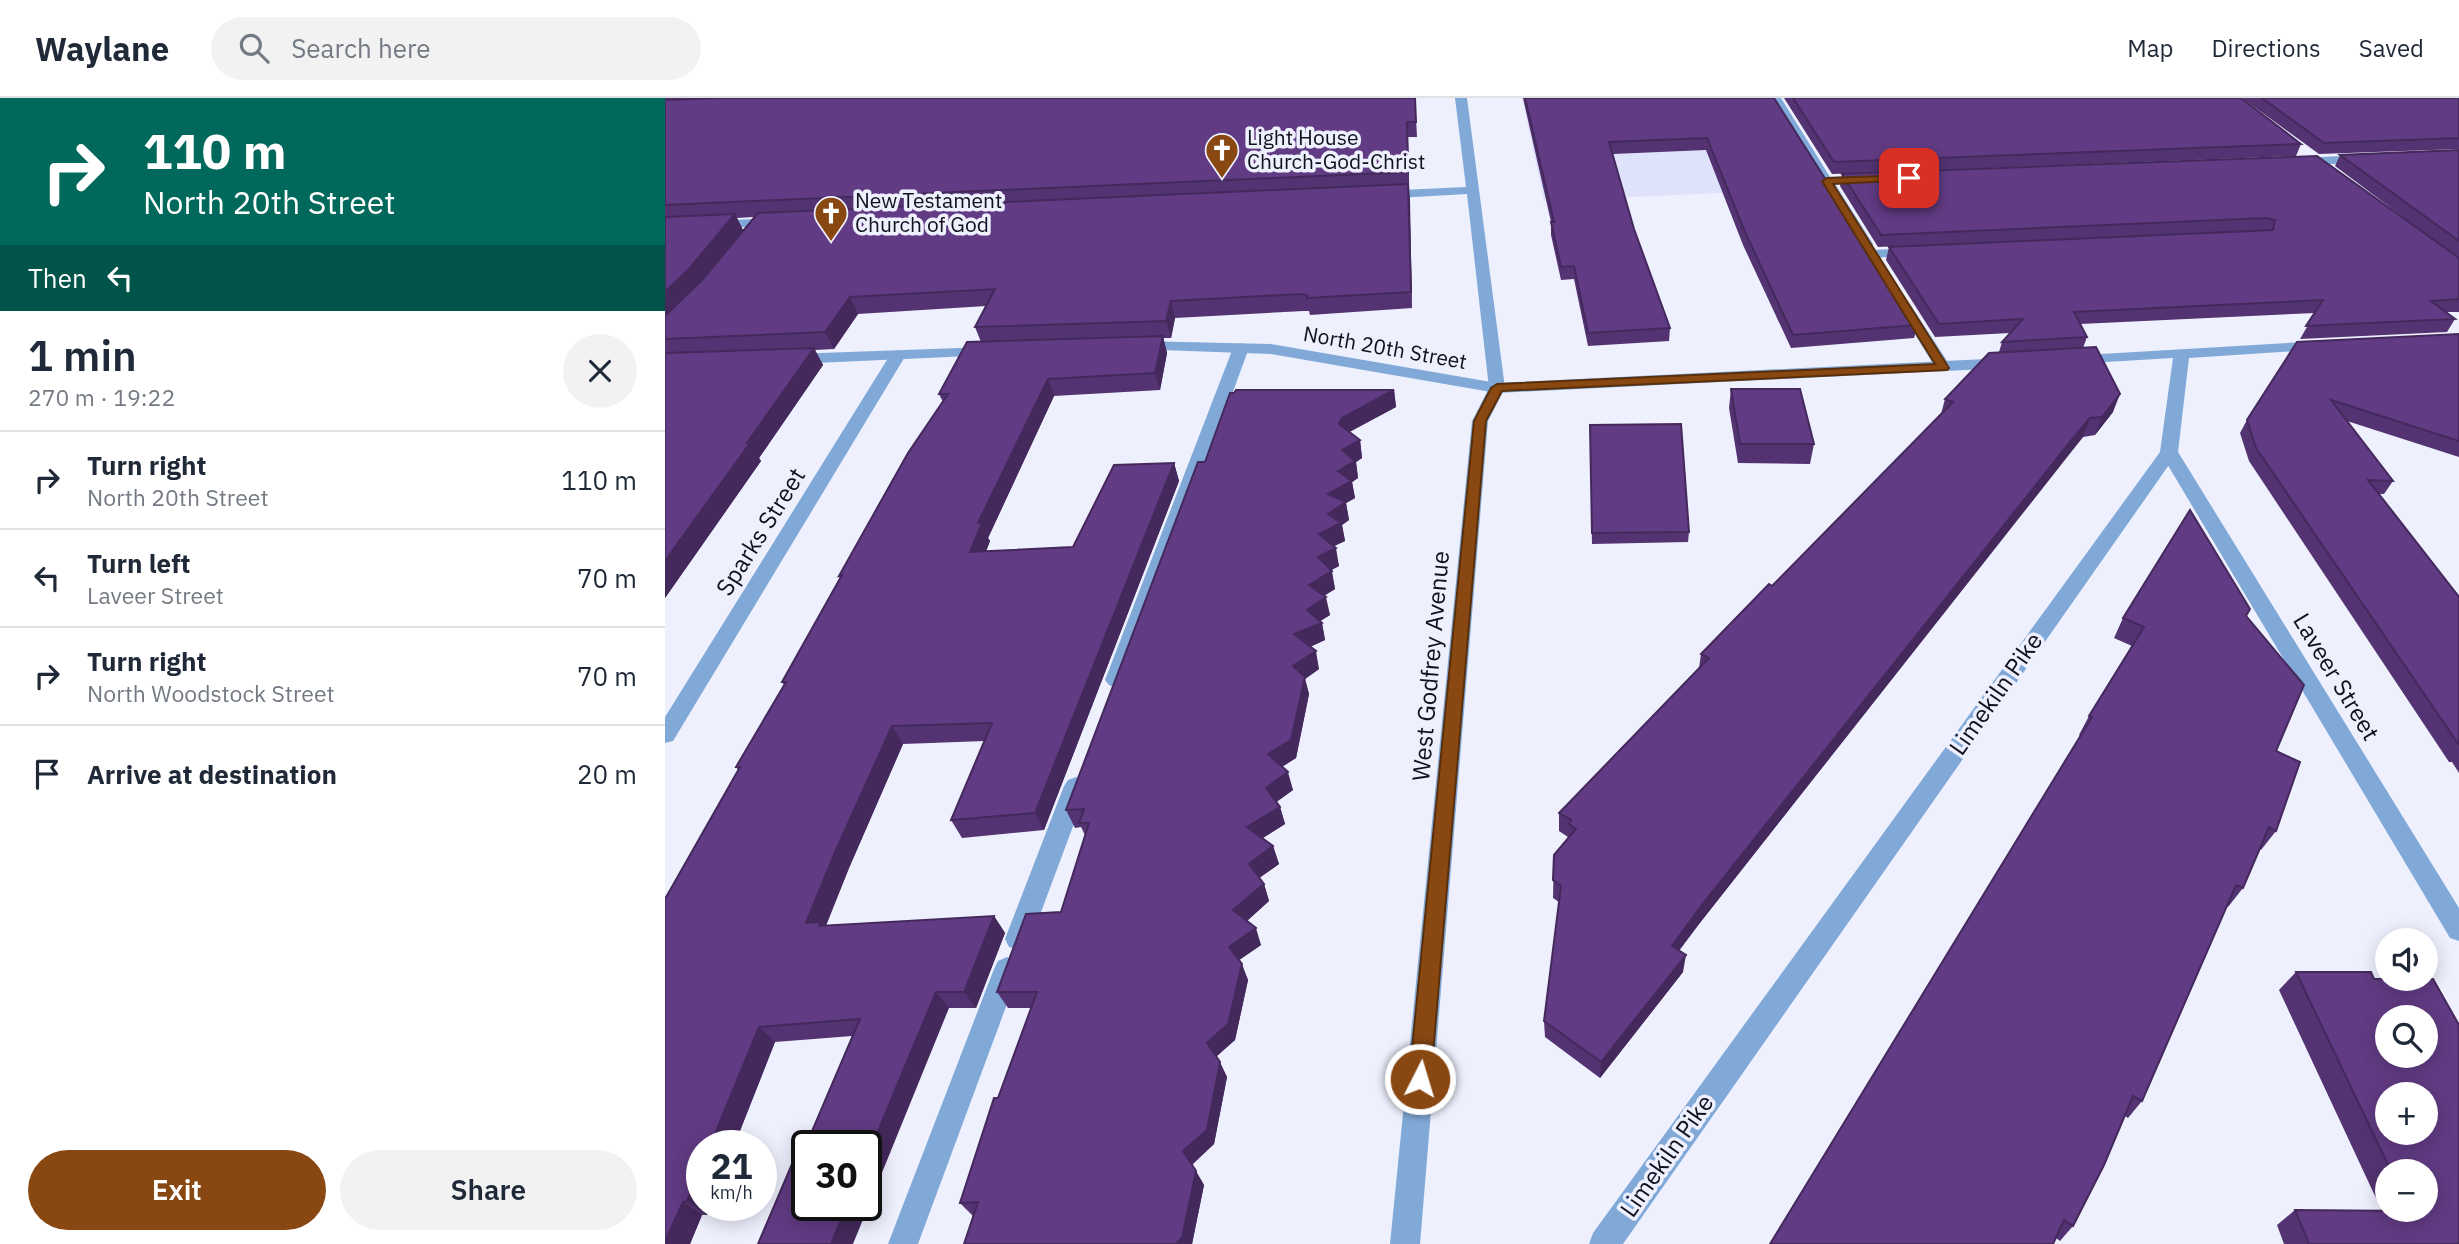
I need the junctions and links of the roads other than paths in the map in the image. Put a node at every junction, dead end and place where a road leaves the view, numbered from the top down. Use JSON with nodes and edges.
{"nodes":[{"id":1,"x":1461,"y":98,"type":"edge"},
{"id":2,"x":1775,"y":98,"type":"edge"},
{"id":3,"x":2296,"y":145,"type":"edge"},
{"id":4,"x":2382,"y":159,"type":"edge"},
{"id":5,"x":2317,"y":161,"type":"junction"},
{"id":6,"x":2290,"y":162,"type":"edge"},
{"id":7,"x":2339,"y":178,"type":"edge"},
{"id":8,"x":1881,"y":179,"type":"edge"},
{"id":9,"x":1827,"y":181,"type":"junction"},
{"id":10,"x":1473,"y":190,"type":"junction"},
{"id":11,"x":1362,"y":195,"type":"edge"},
{"id":12,"x":788,"y":222,"type":"edge"},
{"id":13,"x":760,"y":223,"type":"junction"},
{"id":14,"x":665,"y":227,"type":"edge"},
{"id":15,"x":749,"y":236,"type":"edge"},
{"id":16,"x":1928,"y":251,"type":"edge"},
{"id":17,"x":1893,"y":288,"type":"edge"},
{"id":18,"x":2334,"y":345,"type":"edge"},
{"id":19,"x":1122,"y":346,"type":"edge"},
{"id":20,"x":1241,"y":348,"type":"junction"},
{"id":21,"x":1010,"y":351,"type":"edge"},
{"id":22,"x":2182,"y":352,"type":"junction"},
{"id":23,"x":898,"y":355,"type":"junction"},
{"id":24,"x":776,"y":359,"type":"edge"},
{"id":25,"x":2062,"y":360,"type":"edge"},
{"id":26,"x":2022,"y":362,"type":"edge"},
{"id":27,"x":1943,"y":368,"type":"junction"},
{"id":28,"x":1497,"y":388,"type":"junction"},
{"id":29,"x":2169,"y":452,"type":"junction"},
{"id":30,"x":1109,"y":699,"type":"edge"},
{"id":31,"x":665,"y":735,"type":"edge"},
{"id":32,"x":1084,"y":764,"type":"edge"},
{"id":33,"x":2459,"y":930,"type":"edge"},
{"id":34,"x":903,"y":1244,"type":"edge"},
{"id":35,"x":1405,"y":1244,"type":"edge"},
{"id":36,"x":1604,"y":1244,"type":"edge"}],
"edges":[{"from":1,"to":10,"type":"street"},
{"from":2,"to":9,"type":"street"},
{"from":3,"to":5,"type":"street"},
{"from":4,"to":5,"type":"street"},
{"from":5,"to":6,"type":"street"},
{"from":5,"to":7,"type":"street"},
{"from":8,"to":9,"type":"street"},
{"from":9,"to":16,"type":"street"},
{"from":10,"to":11,"type":"street"},
{"from":10,"to":28,"type":"street"},
{"from":12,"to":13,"type":"street"},
{"from":13,"to":14,"type":"street"},
{"from":13,"to":15,"type":"street"},
{"from":17,"to":27,"type":"street"},
{"from":18,"to":22,"type":"street"},
{"from":19,"to":20,"type":"street","name":"North 20th Street"},
{"from":20,"to":28,"type":"street","name":"North 20th Street"},
{"from":20,"to":30,"type":"street"},
{"from":21,"to":23,"type":"street"},
{"from":22,"to":25,"type":"street"},
{"from":22,"to":29,"type":"street","name":"Limekiln Pike"},
{"from":23,"to":24,"type":"street"},
{"from":23,"to":31,"type":"street","name":"Sparks Street"},
{"from":26,"to":27,"type":"street","name":"North 20th Street"},
{"from":27,"to":28,"type":"street","name":"North 20th Street"},
{"from":28,"to":35,"type":"street","name":"West Godfrey Avenue"},
{"from":29,"to":33,"type":"street","name":"Laveer Street"},
{"from":29,"to":36,"type":"street","name":"Limekiln Pike"},
{"from":32,"to":34,"type":"street"}]}
